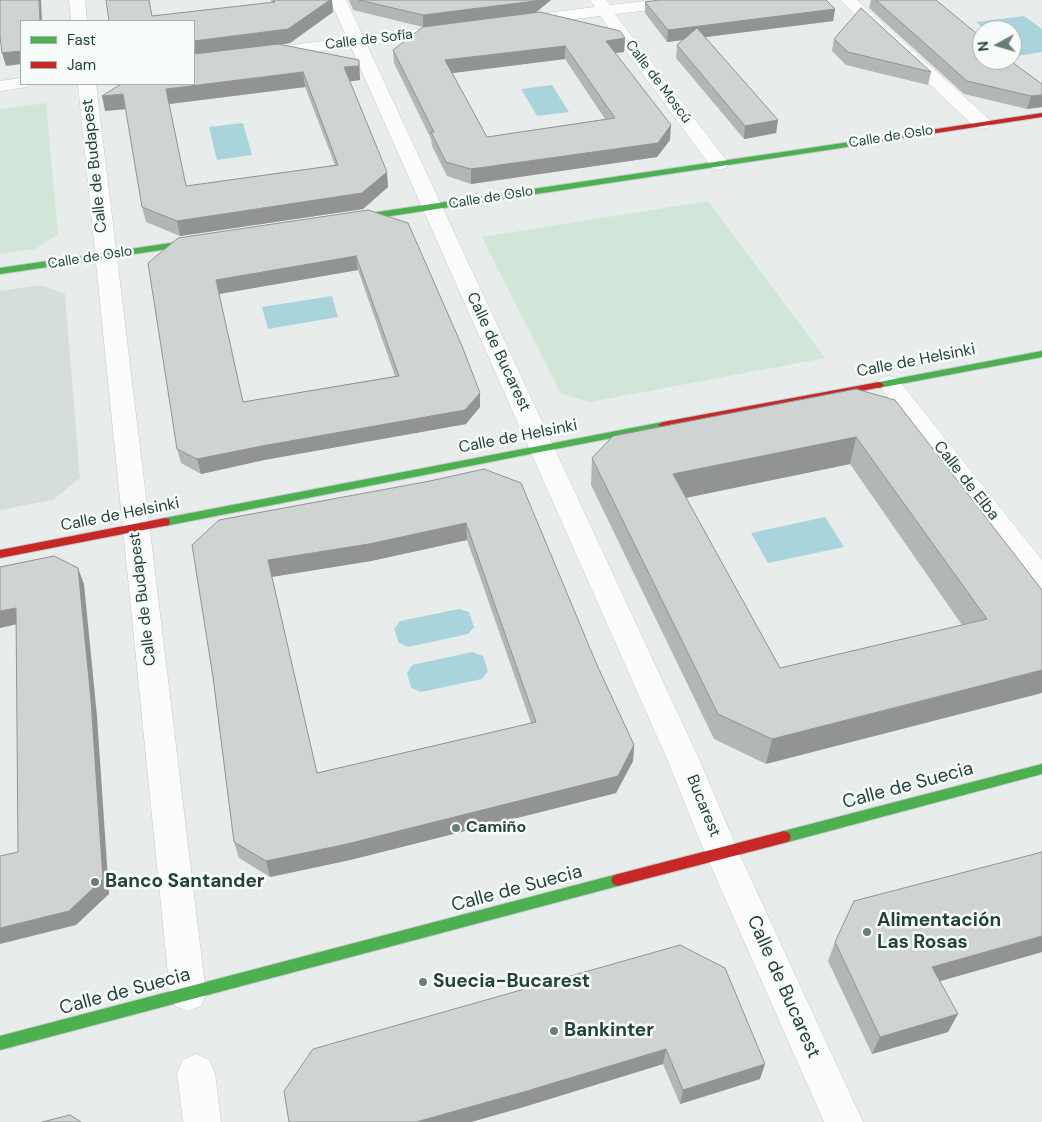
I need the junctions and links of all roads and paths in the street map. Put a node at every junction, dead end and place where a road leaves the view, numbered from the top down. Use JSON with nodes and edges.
{"nodes":[{"id":1,"x":76,"y":0,"type":"edge"},
{"id":2,"x":338,"y":0,"type":"edge"},
{"id":3,"x":694,"y":0,"type":"edge"},
{"id":4,"x":848,"y":0,"type":"edge"},
{"id":5,"x":601,"y":5,"type":"edge"},
{"id":6,"x":79,"y":20,"type":"edge"},
{"id":7,"x":509,"y":23,"type":"edge"},
{"id":8,"x":461,"y":29,"type":"edge"},
{"id":9,"x":357,"y":42,"type":"junction"},
{"id":10,"x":195,"y":62,"type":"edge"},
{"id":11,"x":20,"y":83,"type":"edge"},
{"id":12,"x":87,"y":85,"type":"edge"},
{"id":13,"x":0,"y":86,"type":"edge"},
{"id":14,"x":1042,"y":115,"type":"edge"},
{"id":15,"x":982,"y":123,"type":"junction"},
{"id":16,"x":719,"y":164,"type":"junction"},
{"id":17,"x":432,"y":207,"type":"junction"},
{"id":18,"x":336,"y":221,"type":"edge"},
{"id":19,"x":220,"y":238,"type":"edge"},
{"id":20,"x":104,"y":255,"type":"junction"},
{"id":21,"x":0,"y":271,"type":"edge"},
{"id":22,"x":1042,"y":354,"type":"edge"},
{"id":23,"x":889,"y":383,"type":"junction"},
{"id":24,"x":542,"y":448,"type":"junction"},
{"id":25,"x":135,"y":529,"type":"junction"},
{"id":26,"x":0,"y":554,"type":"edge"},
{"id":27,"x":1042,"y":580,"type":"edge"},
{"id":28,"x":683,"y":759,"type":"joint"},
{"id":29,"x":1042,"y":769,"type":"edge"},
{"id":30,"x":722,"y":853,"type":"junction"},
{"id":31,"x":188,"y":994,"type":"junction"},
{"id":32,"x":0,"y":1043,"type":"edge"},
{"id":33,"x":196,"y":1073,"type":"dead end"},
{"id":34,"x":202,"y":1122,"type":"edge"},
{"id":35,"x":844,"y":1122,"type":"edge"}],
"edges":[{"from":1,"to":6,"type":"street"},
{"from":2,"to":9,"type":"street","name":"Calle de Bucarest"},
{"from":3,"to":5,"type":"street"},
{"from":4,"to":15,"type":"street"},
{"from":5,"to":7,"type":"street"},
{"from":5,"to":16,"type":"street","name":"Calle de Moscú"},
{"from":8,"to":9,"type":"street","name":"Calle de Sofía"},
{"from":9,"to":10,"type":"street","name":"Calle de Sofía"},
{"from":9,"to":17,"type":"street","name":"Calle de Bucarest"},
{"from":11,"to":13,"type":"street"},
{"from":12,"to":20,"type":"street","name":"Calle de Budapest"},
{"from":14,"to":15,"type":"street","name":"Calle de Oslo"},
{"from":15,"to":16,"type":"street","name":"Calle de Oslo"},
{"from":16,"to":17,"type":"street","name":"Calle de Oslo"},
{"from":17,"to":18,"type":"street","name":"Calle de Oslo"},
{"from":17,"to":24,"type":"street","name":"Calle de Bucarest"},
{"from":19,"to":20,"type":"street","name":"Calle de Oslo"},
{"from":20,"to":21,"type":"street","name":"Calle de Oslo"},
{"from":20,"to":25,"type":"street","name":"Calle de Budapest"},
{"from":22,"to":23,"type":"street","name":"Calle de Helsinki"},
{"from":23,"to":24,"type":"street","name":"Calle de Helsinki"},
{"from":23,"to":27,"type":"street","name":"Calle de Elba"},
{"from":24,"to":25,"type":"street","name":"Calle de Helsinki"},
{"from":24,"to":28,"type":"street","name":"Calle de Bucarest"},
{"from":25,"to":26,"type":"street","name":"Calle de Helsinki"},
{"from":25,"to":31,"type":"street","name":"Calle de Budapest"},
{"from":28,"to":30,"type":"street","name":"Bucarest"},
{"from":29,"to":30,"type":"street","name":"Calle de Suecia"},
{"from":30,"to":31,"type":"street","name":"Calle de Suecia"},
{"from":30,"to":35,"type":"street","name":"Calle de Bucarest"},
{"from":31,"to":32,"type":"street","name":"Calle de Suecia"},
{"from":33,"to":34,"type":"street"}]}
